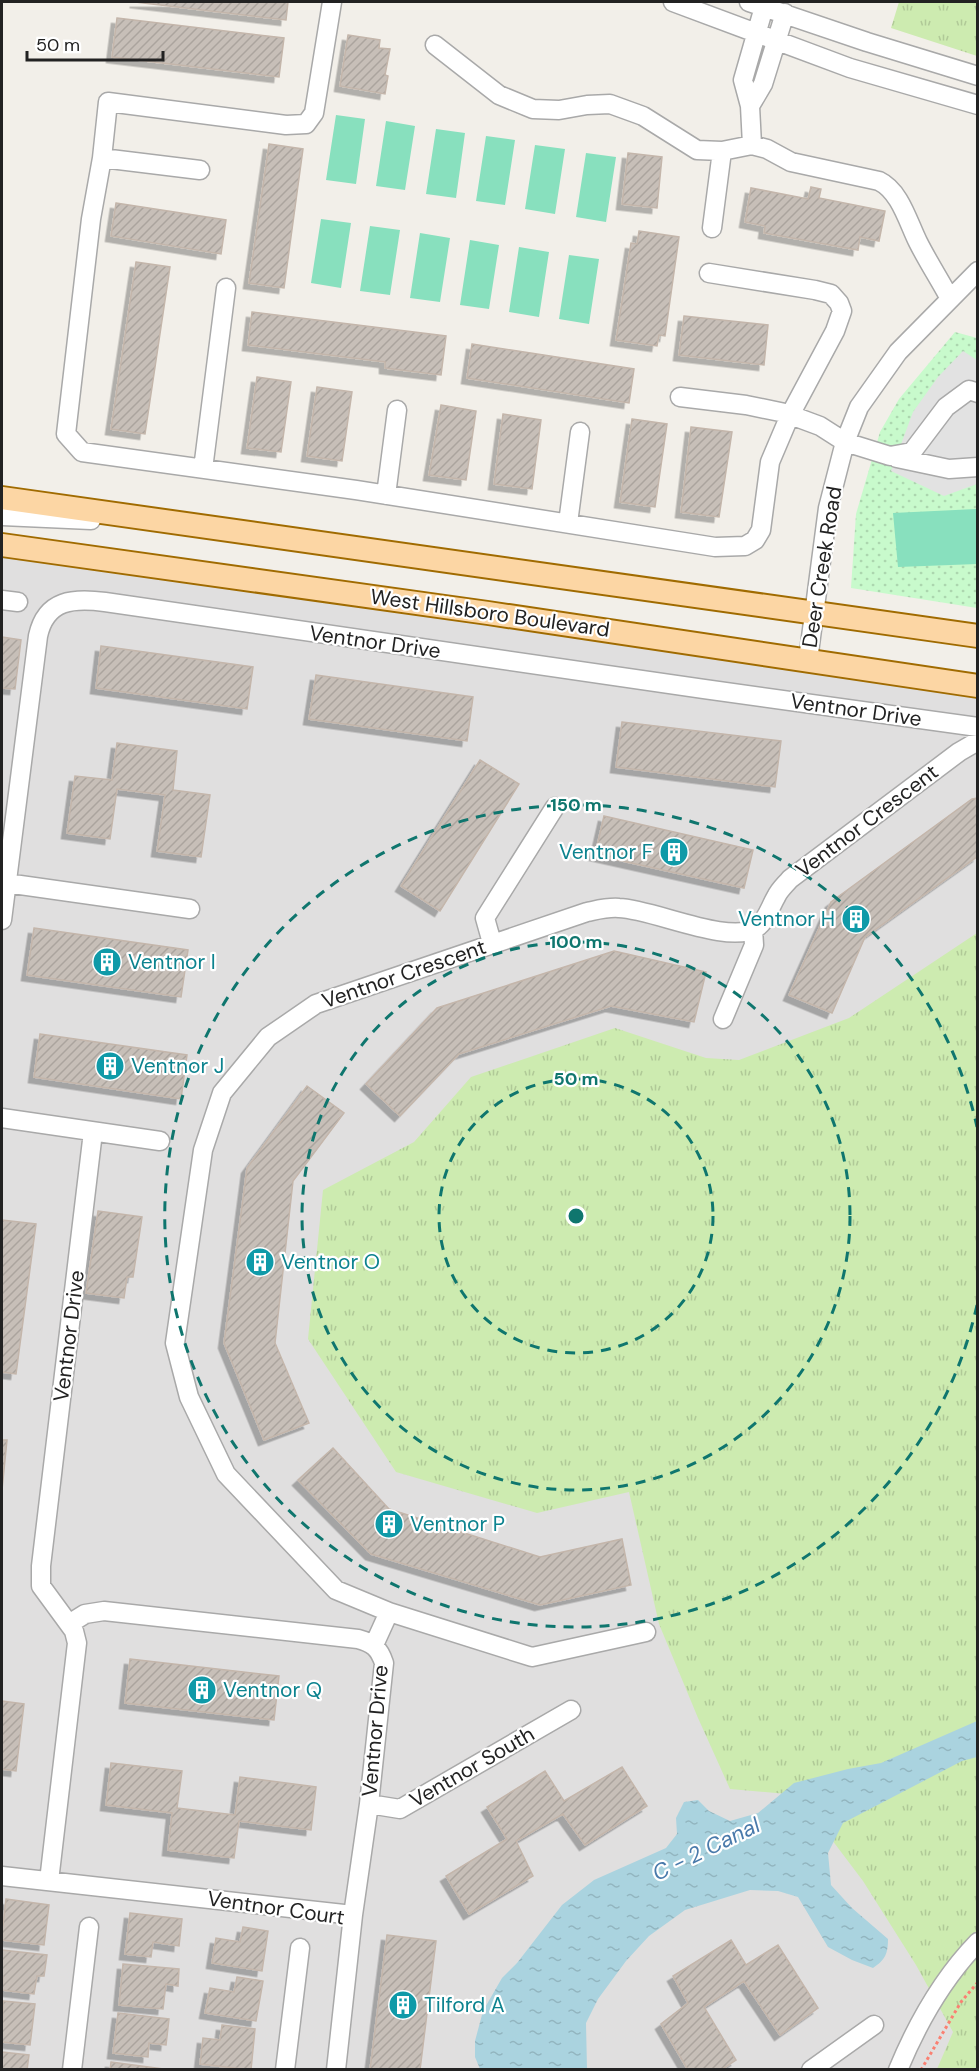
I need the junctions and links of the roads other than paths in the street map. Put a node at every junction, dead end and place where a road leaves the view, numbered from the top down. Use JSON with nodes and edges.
{"nodes":[{"id":1,"x":332,"y":2,"type":"edge"},
{"id":2,"x":672,"y":2,"type":"edge"},
{"id":3,"x":757,"y":4,"type":"edge"},
{"id":4,"x":785,"y":13,"type":"junction"},
{"id":5,"x":756,"y":32,"type":"junction"},
{"id":6,"x":778,"y":40,"type":"junction"},
{"id":7,"x":435,"y":45,"type":"dead end"},
{"id":8,"x":978,"y":76,"type":"edge"},
{"id":9,"x":978,"y":105,"type":"edge"},
{"id":10,"x":750,"y":106,"type":"junction"},
{"id":11,"x":752,"y":145,"type":"junction"},
{"id":12,"x":722,"y":151,"type":"junction"},
{"id":13,"x":102,"y":158,"type":"junction"},
{"id":14,"x":200,"y":170,"type":"dead end"},
{"id":15,"x":712,"y":228,"type":"dead end"},
{"id":16,"x":978,"y":271,"type":"edge"},
{"id":17,"x":709,"y":273,"type":"dead end"},
{"id":18,"x":226,"y":288,"type":"dead end"},
{"id":19,"x":950,"y":299,"type":"junction"},
{"id":20,"x":978,"y":393,"type":"edge"},
{"id":21,"x":680,"y":397,"type":"dead end"},
{"id":22,"x":397,"y":411,"type":"dead end"},
{"id":23,"x":790,"y":415,"type":"junction"},
{"id":24,"x":580,"y":432,"type":"dead end"},
{"id":25,"x":845,"y":442,"type":"junction"},
{"id":26,"x":890,"y":456,"type":"junction"},
{"id":27,"x":978,"y":467,"type":"edge"},
{"id":28,"x":203,"y":469,"type":"junction"},
{"id":29,"x":387,"y":495,"type":"junction"},
{"id":30,"x":2,"y":498,"type":"edge"},
{"id":31,"x":2,"y":516,"type":"edge"},
{"id":32,"x":568,"y":523,"type":"junction"},
{"id":33,"x":194,"y":524,"type":"junction"},
{"id":34,"x":2,"y":545,"type":"edge"},
{"id":35,"x":815,"y":614,"type":"junction"},
{"id":36,"x":978,"y":636,"type":"edge"},
{"id":37,"x":808,"y":660,"type":"junction"},
{"id":38,"x":978,"y":686,"type":"edge"},
{"id":39,"x":978,"y":727,"type":"edge"},
{"id":40,"x":978,"y":741,"type":"edge"},
{"id":41,"x":555,"y":807,"type":"dead end"},
{"id":42,"x":6,"y":883,"type":"junction"},
{"id":43,"x":190,"y":909,"type":"dead end"},
{"id":44,"x":2,"y":920,"type":"edge"},
{"id":45,"x":753,"y":929,"type":"junction"},
{"id":46,"x":492,"y":943,"type":"junction"},
{"id":47,"x":723,"y":1019,"type":"dead end"},
{"id":48,"x":2,"y":1118,"type":"edge"},
{"id":49,"x":93,"y":1132,"type":"junction"},
{"id":50,"x":160,"y":1141,"type":"dead end"},
{"id":51,"x":389,"y":1612,"type":"junction"},
{"id":52,"x":69,"y":1624,"type":"junction"},
{"id":53,"x":646,"y":1632,"type":"dead end"},
{"id":54,"x":374,"y":1645,"type":"junction"},
{"id":55,"x":571,"y":1710,"type":"dead end"},
{"id":56,"x":369,"y":1804,"type":"junction"},
{"id":57,"x":2,"y":1876,"type":"edge"},
{"id":58,"x":49,"y":1881,"type":"junction"},
{"id":59,"x":353,"y":1915,"type":"junction"},
{"id":60,"x":89,"y":1927,"type":"dead end"},
{"id":61,"x":978,"y":1942,"type":"edge"},
{"id":62,"x":300,"y":1948,"type":"dead end"},
{"id":63,"x":874,"y":2025,"type":"dead end"},
{"id":64,"x":72,"y":2070,"type":"edge"},
{"id":65,"x":285,"y":2070,"type":"edge"},
{"id":66,"x":336,"y":2070,"type":"edge"},
{"id":67,"x":811,"y":2070,"type":"edge"},
{"id":68,"x":897,"y":2070,"type":"edge"}],
"edges":[{"from":1,"to":13,"type":"street"},
{"from":2,"to":5,"type":"street"},
{"from":3,"to":4,"type":"street"},
{"from":3,"to":5,"type":"street"},
{"from":4,"to":6,"type":"street"},
{"from":4,"to":8,"type":"street"},
{"from":5,"to":6,"type":"street"},
{"from":5,"to":10,"type":"street"},
{"from":6,"to":9,"type":"street"},
{"from":6,"to":10,"type":"street"},
{"from":7,"to":12,"type":"street"},
{"from":10,"to":11,"type":"street"},
{"from":11,"to":12,"type":"street"},
{"from":11,"to":19,"type":"street"},
{"from":12,"to":15,"type":"street"},
{"from":13,"to":14,"type":"street"},
{"from":13,"to":28,"type":"street"},
{"from":16,"to":19,"type":"street","name":"Deer Creek Road"},
{"from":17,"to":23,"type":"street"},
{"from":18,"to":28,"type":"street"},
{"from":19,"to":25,"type":"street","name":"Deer Creek Road"},
{"from":20,"to":26,"type":"street"},
{"from":21,"to":23,"type":"street"},
{"from":22,"to":29,"type":"street"},
{"from":23,"to":25,"type":"street"},
{"from":23,"to":32,"type":"street"},
{"from":24,"to":32,"type":"street"},
{"from":25,"to":26,"type":"street"},
{"from":25,"to":35,"type":"street","name":"Deer Creek Road"},
{"from":26,"to":27,"type":"street"},
{"from":28,"to":29,"type":"street"},
{"from":29,"to":32,"type":"street"},
{"from":30,"to":33,"type":"main road"},
{"from":31,"to":33,"type":"street"},
{"from":33,"to":35,"type":"main road"},
{"from":34,"to":37,"type":"main road","name":"West Hillsboro Boulevard"},
{"from":35,"to":36,"type":"main road"},
{"from":35,"to":37,"type":"street","name":"Deer Creek Road"},
{"from":37,"to":38,"type":"main road","name":"West Hillsboro Boulevard"},
{"from":39,"to":42,"type":"street","name":"Ventnor Drive"},
{"from":40,"to":45,"type":"street","name":"Ventnor Crescent"},
{"from":41,"to":46,"type":"street"},
{"from":42,"to":43,"type":"street"},
{"from":42,"to":44,"type":"street","name":"Ventnor Drive"},
{"from":45,"to":46,"type":"street","name":"Ventnor Crescent"},
{"from":45,"to":47,"type":"street"},
{"from":46,"to":51,"type":"street","name":"Ventnor Crescent"},
{"from":48,"to":49,"type":"street"},
{"from":49,"to":50,"type":"street"},
{"from":49,"to":52,"type":"street","name":"Ventnor Drive"},
{"from":51,"to":53,"type":"street"},
{"from":51,"to":54,"type":"street"},
{"from":52,"to":54,"type":"street","name":"Ventnor Drive"},
{"from":52,"to":58,"type":"street","name":"Ventnor Drive"},
{"from":54,"to":56,"type":"street","name":"Ventnor Drive"},
{"from":55,"to":56,"type":"street","name":"Ventnor South"},
{"from":56,"to":59,"type":"street","name":"Ventnor Drive"},
{"from":57,"to":58,"type":"street","name":"Ventnor Court"},
{"from":58,"to":59,"type":"street","name":"Ventnor Court"},
{"from":59,"to":66,"type":"street","name":"Ventnor Court"},
{"from":60,"to":64,"type":"street"},
{"from":61,"to":68,"type":"street"},
{"from":62,"to":65,"type":"street"},
{"from":63,"to":67,"type":"street"}]}
